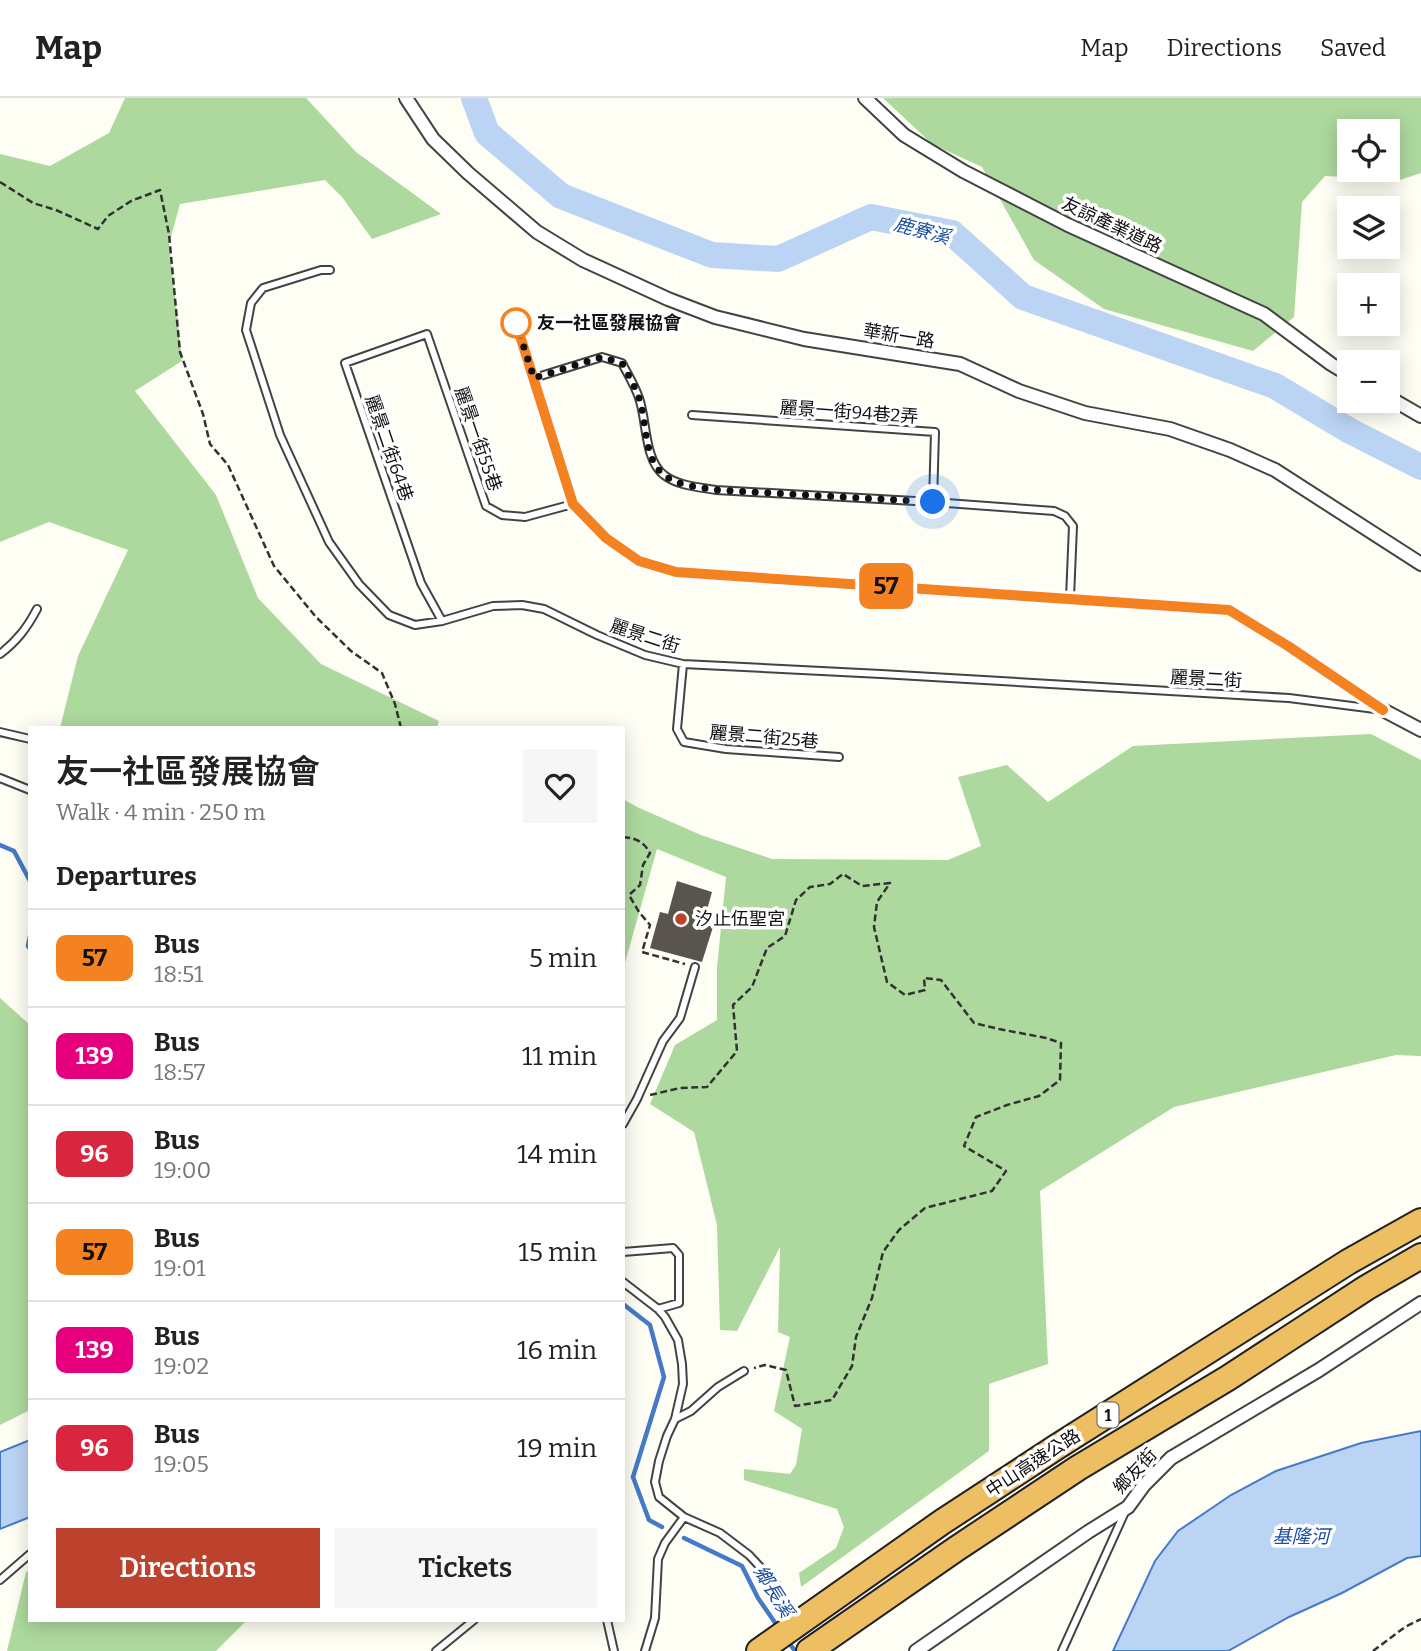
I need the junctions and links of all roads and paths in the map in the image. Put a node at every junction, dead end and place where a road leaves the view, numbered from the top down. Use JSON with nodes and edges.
{"nodes":[{"id":1,"x":406,"y":98,"type":"edge"},
{"id":2,"x":865,"y":98,"type":"edge"},
{"id":3,"x":0,"y":182,"type":"edge"},
{"id":4,"x":330,"y":270,"type":"dead end"},
{"id":5,"x":516,"y":323,"type":"dead end"},
{"id":6,"x":427,"y":334,"type":"joint"},
{"id":7,"x":1337,"y":368,"type":"edge"},
{"id":8,"x":534,"y":378,"type":"junction"},
{"id":9,"x":1400,"y":404,"type":"edge"},
{"id":10,"x":692,"y":415,"type":"dead end"},
{"id":11,"x":1421,"y":416,"type":"edge"},
{"id":12,"x":933,"y":502,"type":"junction"},
{"id":13,"x":573,"y":504,"type":"junction"},
{"id":14,"x":1421,"y":564,"type":"edge"},
{"id":15,"x":1070,"y":598,"type":"junction"},
{"id":16,"x":37,"y":609,"type":"dead end"},
{"id":17,"x":442,"y":621,"type":"junction"},
{"id":18,"x":0,"y":653,"type":"edge"},
{"id":19,"x":682,"y":664,"type":"junction"},
{"id":20,"x":1383,"y":710,"type":"junction"},
{"id":21,"x":400,"y":726,"type":"edge"},
{"id":22,"x":1421,"y":730,"type":"edge"},
{"id":23,"x":0,"y":732,"type":"edge"},
{"id":24,"x":28,"y":738,"type":"edge"},
{"id":25,"x":839,"y":757,"type":"dead end"},
{"id":26,"x":0,"y":778,"type":"edge"},
{"id":27,"x":28,"y":789,"type":"edge"},
{"id":28,"x":625,"y":837,"type":"edge"},
{"id":29,"x":695,"y":967,"type":"joint"},
{"id":30,"x":637,"y":1099,"type":"junction"},
{"id":31,"x":625,"y":1120,"type":"edge"},
{"id":32,"x":1421,"y":1221,"type":"edge"},
{"id":33,"x":625,"y":1252,"type":"edge"},
{"id":34,"x":1421,"y":1256,"type":"edge"},
{"id":35,"x":625,"y":1283,"type":"edge"},
{"id":36,"x":1421,"y":1303,"type":"edge"},
{"id":37,"x":658,"y":1308,"type":"junction"},
{"id":38,"x":744,"y":1371,"type":"joint"},
{"id":39,"x":675,"y":1419,"type":"junction"},
{"id":40,"x":1128,"y":1507,"type":"junction"},
{"id":41,"x":684,"y":1517,"type":"junction"},
{"id":42,"x":28,"y":1556,"type":"edge"},
{"id":43,"x":0,"y":1580,"type":"edge"},
{"id":44,"x":777,"y":1585,"type":"dead end"},
{"id":45,"x":1421,"y":1619,"type":"edge"},
{"id":46,"x":472,"y":1622,"type":"edge"},
{"id":47,"x":607,"y":1622,"type":"edge"},
{"id":48,"x":815,"y":1647,"type":"edge"},
{"id":49,"x":761,"y":1650,"type":"edge"},
{"id":50,"x":436,"y":1651,"type":"edge"},
{"id":51,"x":614,"y":1651,"type":"edge"},
{"id":52,"x":645,"y":1651,"type":"edge"},
{"id":53,"x":916,"y":1651,"type":"edge"},
{"id":54,"x":1062,"y":1651,"type":"edge"},
{"id":55,"x":1373,"y":1651,"type":"edge"}],
"edges":[{"from":1,"to":14,"type":"street","name":"華新一路"},
{"from":2,"to":7,"type":"street","name":"友諒產業道路"},
{"from":3,"to":21,"type":"path"},
{"from":4,"to":17,"type":"lane","name":"麗景二街"},
{"from":5,"to":8,"type":"lane"},
{"from":6,"to":13,"type":"lane","name":"麗景一街55巷"},
{"from":6,"to":17,"type":"lane","name":"麗景二街64巷"},
{"from":8,"to":12,"type":"lane"},
{"from":8,"to":13,"type":"lane"},
{"from":9,"to":11,"type":"street"},
{"from":10,"to":12,"type":"lane","name":"麗景一街94巷2弄"},
{"from":12,"to":15,"type":"lane"},
{"from":13,"to":15,"type":"lane"},
{"from":15,"to":20,"type":"lane"},
{"from":16,"to":18,"type":"lane"},
{"from":17,"to":19,"type":"lane","name":"麗景二街"},
{"from":19,"to":20,"type":"lane","name":"麗景二街"},
{"from":19,"to":25,"type":"lane","name":"麗景二街25巷"},
{"from":20,"to":22,"type":"street"},
{"from":23,"to":24,"type":"lane"},
{"from":26,"to":27,"type":"lane"},
{"from":28,"to":29,"type":"path"},
{"from":29,"to":30,"type":"lane"},
{"from":30,"to":31,"type":"lane"},
{"from":30,"to":38,"type":"path"},
{"from":32,"to":49,"type":"highway","name":"中山高速公路","number":"1"},
{"from":33,"to":37,"type":"lane"},
{"from":34,"to":48,"type":"highway","name":"中山高速公路","number":"1"},
{"from":35,"to":37,"type":"lane"},
{"from":36,"to":40,"type":"street","name":"鄉友街"},
{"from":37,"to":39,"type":"lane"},
{"from":38,"to":39,"type":"lane"},
{"from":39,"to":41,"type":"lane"},
{"from":40,"to":53,"type":"street","name":"鄉友街"},
{"from":40,"to":54,"type":"lane"},
{"from":41,"to":44,"type":"lane"},
{"from":41,"to":52,"type":"lane"},
{"from":42,"to":43,"type":"lane"},
{"from":45,"to":55,"type":"path"},
{"from":46,"to":50,"type":"lane"},
{"from":47,"to":51,"type":"lane"}]}
